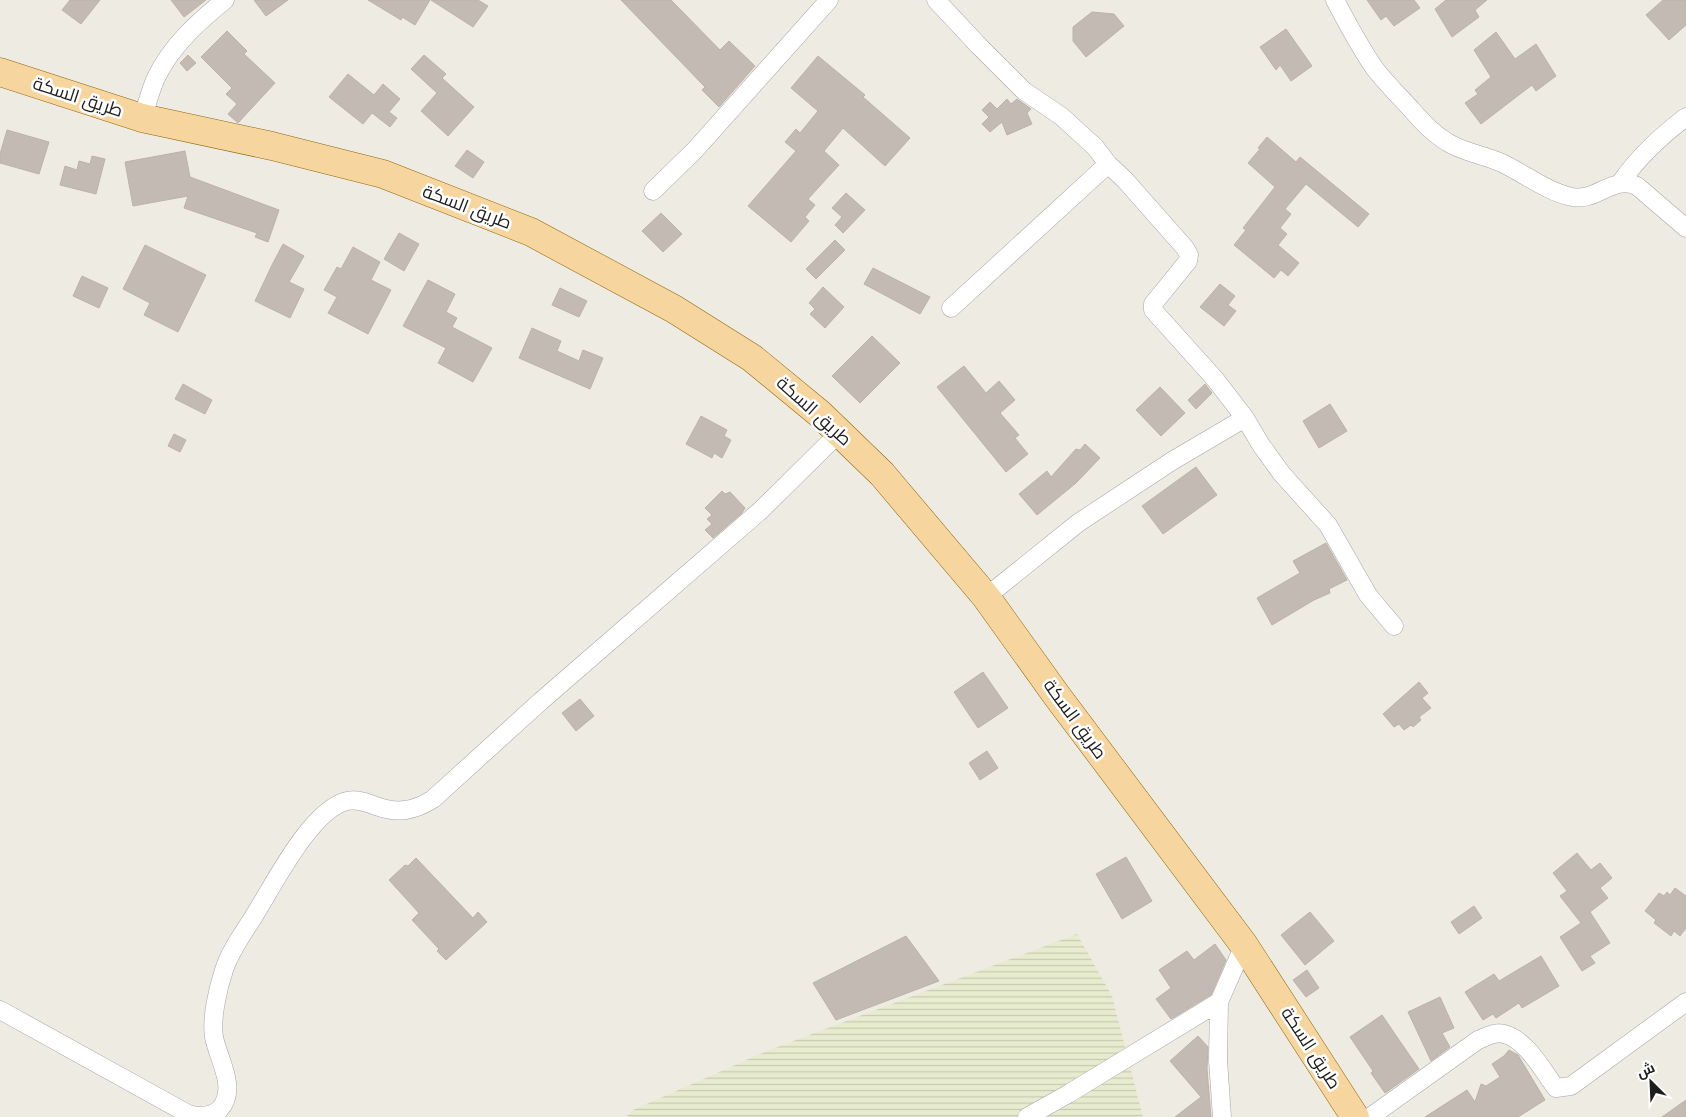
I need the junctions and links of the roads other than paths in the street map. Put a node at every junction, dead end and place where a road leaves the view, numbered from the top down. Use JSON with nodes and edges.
{"nodes":[{"id":1,"x":224,"y":0,"type":"edge"},
{"id":2,"x":829,"y":0,"type":"edge"},
{"id":3,"x":936,"y":0,"type":"edge"},
{"id":4,"x":1334,"y":0,"type":"edge"},
{"id":5,"x":0,"y":72,"type":"edge"},
{"id":6,"x":1686,"y":117,"type":"edge"},
{"id":7,"x":142,"y":118,"type":"junction"},
{"id":8,"x":1108,"y":164,"type":"junction"},
{"id":9,"x":1622,"y":182,"type":"junction"},
{"id":10,"x":654,"y":191,"type":"dead end"},
{"id":11,"x":1686,"y":228,"type":"edge"},
{"id":12,"x":951,"y":308,"type":"dead end"},
{"id":13,"x":1245,"y":418,"type":"junction"},
{"id":14,"x":839,"y":433,"type":"junction"},
{"id":15,"x":986,"y":597,"type":"junction"},
{"id":16,"x":1394,"y":626,"type":"dead end"},
{"id":17,"x":1244,"y":945,"type":"junction"},
{"id":18,"x":1219,"y":1002,"type":"junction"},
{"id":19,"x":1686,"y":1002,"type":"edge"},
{"id":20,"x":0,"y":1010,"type":"edge"},
{"id":21,"x":1027,"y":1117,"type":"edge"},
{"id":22,"x":1222,"y":1117,"type":"edge"},
{"id":23,"x":1355,"y":1117,"type":"edge"},
{"id":24,"x":1370,"y":1117,"type":"edge"}],
"edges":[{"from":1,"to":7,"type":"street"},
{"from":2,"to":10,"type":"street"},
{"from":3,"to":8,"type":"street"},
{"from":4,"to":9,"type":"street"},
{"from":5,"to":7,"type":"main road","name":"طريق السكة"},
{"from":6,"to":9,"type":"street"},
{"from":7,"to":14,"type":"main road","name":"طريق السكة"},
{"from":8,"to":12,"type":"street"},
{"from":8,"to":13,"type":"street"},
{"from":9,"to":11,"type":"street"},
{"from":13,"to":15,"type":"street"},
{"from":13,"to":16,"type":"street"},
{"from":14,"to":15,"type":"main road","name":"طريق السكة"},
{"from":14,"to":20,"type":"street"},
{"from":15,"to":17,"type":"main road","name":"طريق السكة"},
{"from":17,"to":18,"type":"street"},
{"from":17,"to":23,"type":"main road","name":"طريق السكة"},
{"from":18,"to":21,"type":"street"},
{"from":18,"to":22,"type":"street"},
{"from":19,"to":24,"type":"street"}]}
